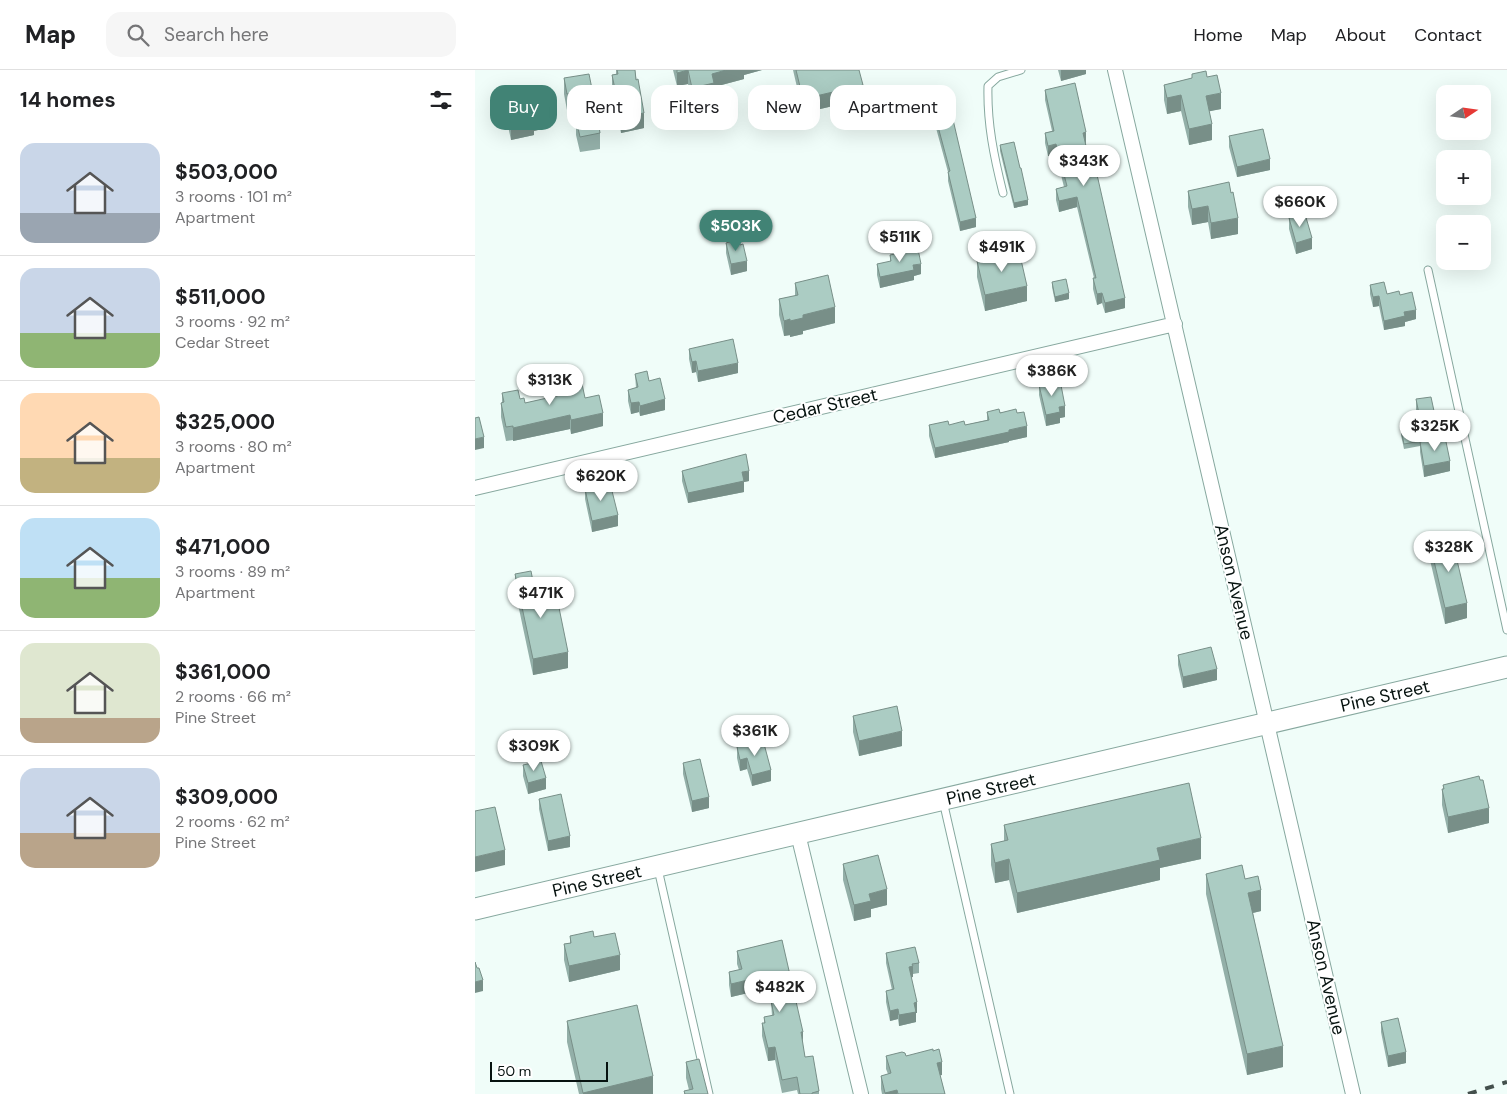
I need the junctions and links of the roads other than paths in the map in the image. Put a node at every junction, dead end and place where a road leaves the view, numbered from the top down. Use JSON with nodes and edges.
{"nodes":[{"id":1,"x":1021,"y":70,"type":"edge"},
{"id":2,"x":1115,"y":70,"type":"edge"},
{"id":3,"x":1003,"y":193,"type":"dead end"},
{"id":4,"x":1428,"y":270,"type":"dead end"},
{"id":5,"x":1175,"y":324,"type":"junction"},
{"id":6,"x":475,"y":488,"type":"edge"},
{"id":7,"x":1507,"y":630,"type":"edge"},
{"id":8,"x":1507,"y":667,"type":"edge"},
{"id":9,"x":1267,"y":725,"type":"junction"},
{"id":10,"x":943,"y":800,"type":"junction"},
{"id":11,"x":798,"y":834,"type":"junction"},
{"id":12,"x":658,"y":867,"type":"junction"},
{"id":13,"x":475,"y":909,"type":"edge"},
{"id":14,"x":709,"y":1094,"type":"edge"},
{"id":15,"x":861,"y":1094,"type":"edge"},
{"id":16,"x":1010,"y":1094,"type":"edge"},
{"id":17,"x":1353,"y":1094,"type":"edge"}],
"edges":[{"from":1,"to":3,"type":"lane"},
{"from":2,"to":5,"type":"street","name":"Anson Avenue"},
{"from":4,"to":7,"type":"lane"},
{"from":5,"to":6,"type":"street","name":"Cedar Street"},
{"from":5,"to":9,"type":"street","name":"Anson Avenue"},
{"from":8,"to":9,"type":"main road","name":"Pine Street"},
{"from":9,"to":10,"type":"main road","name":"Pine Street"},
{"from":9,"to":17,"type":"street","name":"Anson Avenue"},
{"from":10,"to":11,"type":"main road","name":"Pine Street"},
{"from":10,"to":16,"type":"lane"},
{"from":11,"to":12,"type":"main road","name":"Pine Street"},
{"from":11,"to":15,"type":"street"},
{"from":12,"to":13,"type":"main road","name":"Pine Street"},
{"from":12,"to":14,"type":"lane"}]}
